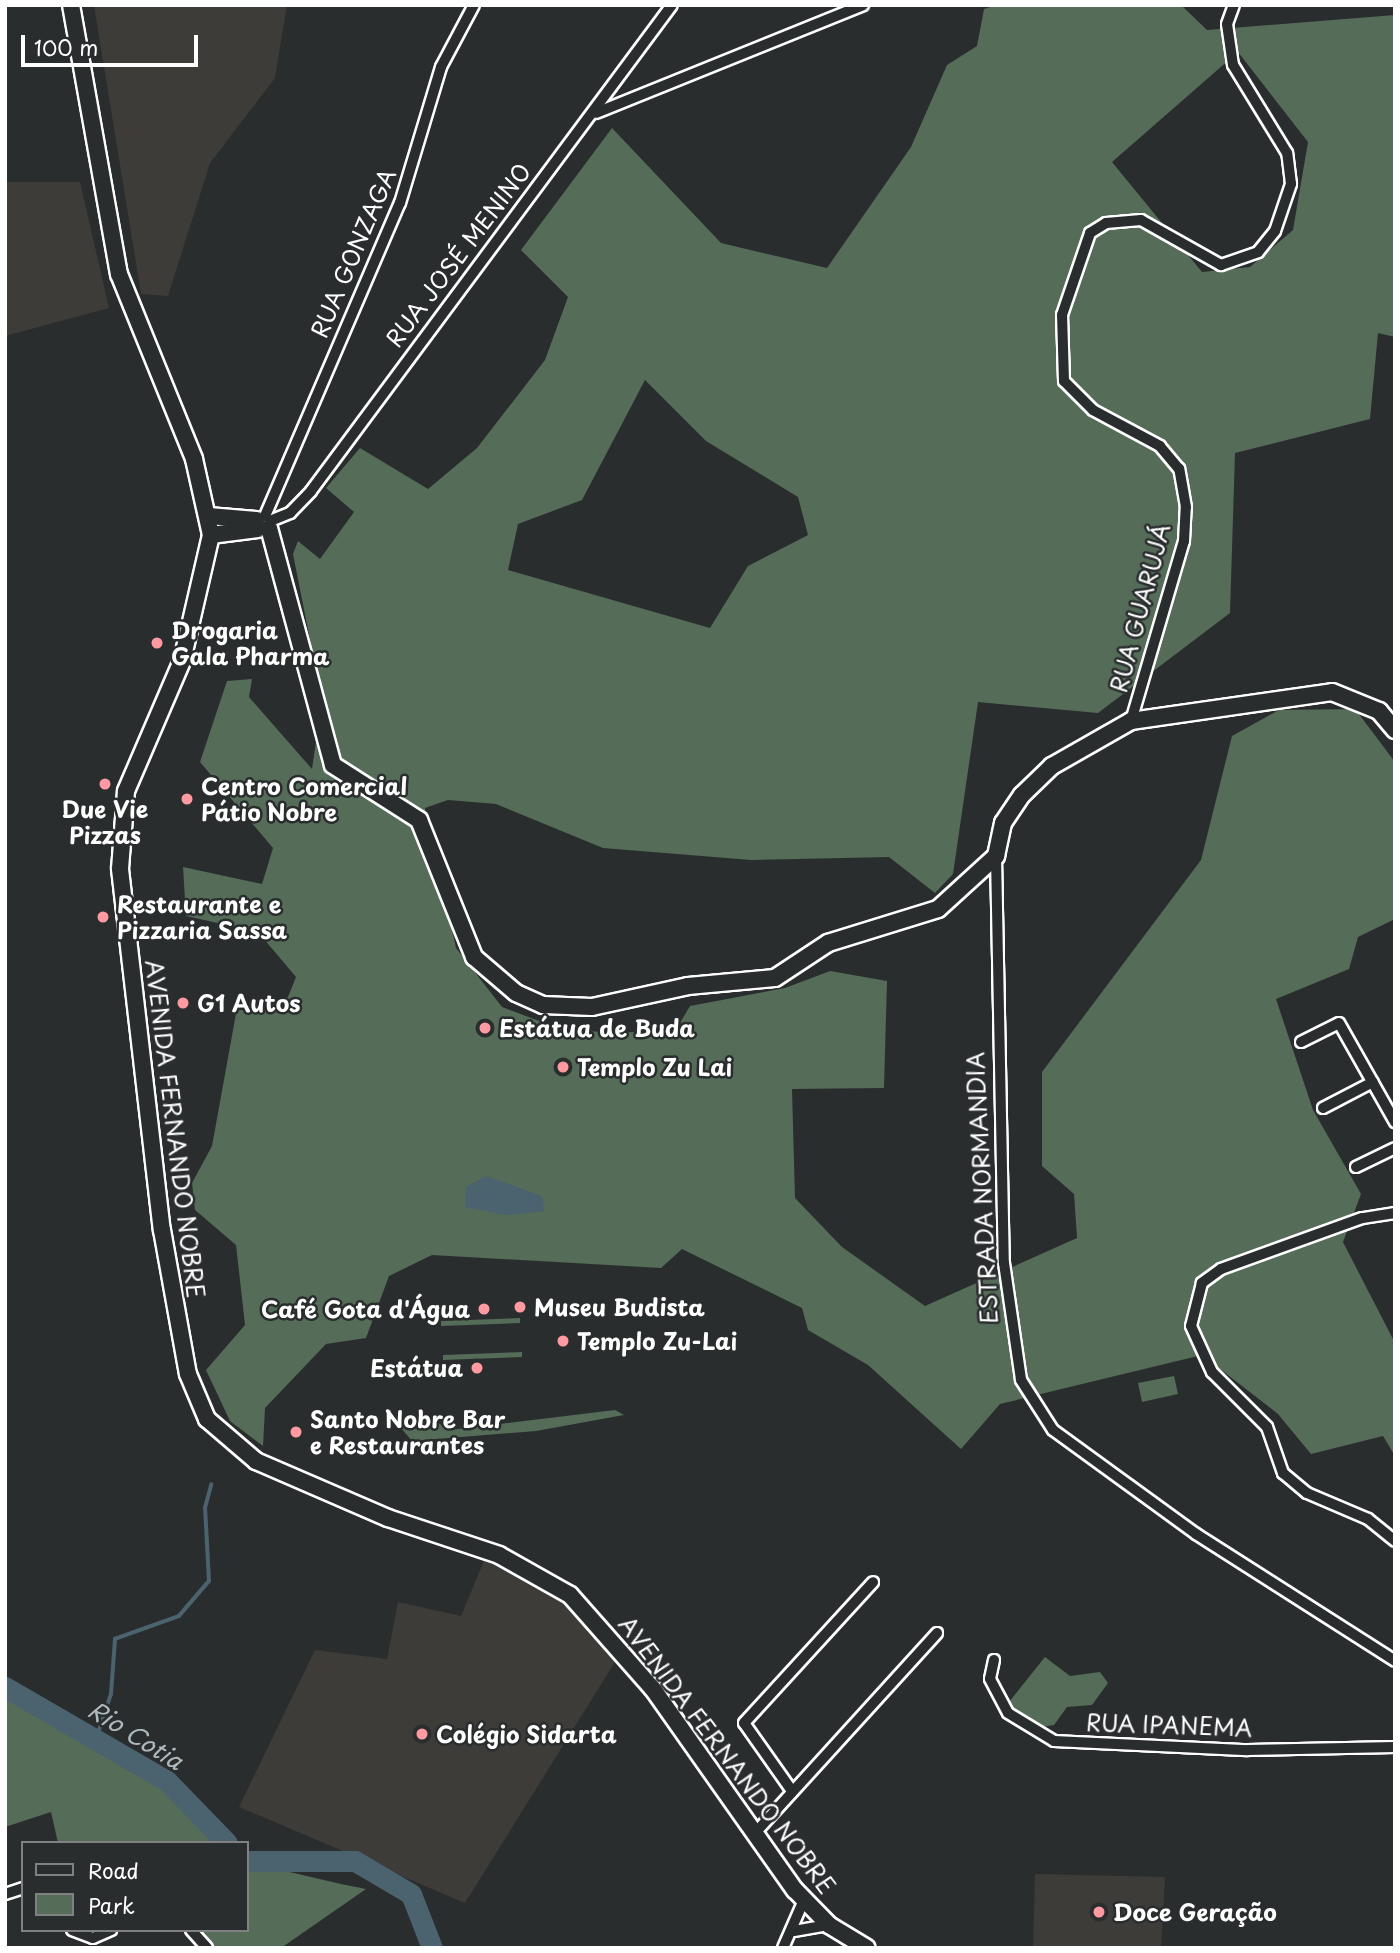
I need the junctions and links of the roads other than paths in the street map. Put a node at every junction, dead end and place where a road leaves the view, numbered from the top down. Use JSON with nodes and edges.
{"nodes":[{"id":1,"x":71,"y":5,"type":"edge"},
{"id":2,"x":474,"y":5,"type":"edge"},
{"id":3,"x":672,"y":5,"type":"edge"},
{"id":4,"x":863,"y":5,"type":"edge"},
{"id":5,"x":1234,"y":5,"type":"edge"},
{"id":6,"x":595,"y":113,"type":"junction"},
{"id":7,"x":208,"y":516,"type":"junction"},
{"id":8,"x":264,"y":523,"type":"junction"},
{"id":9,"x":211,"y":535,"type":"junction"},
{"id":10,"x":1131,"y":720,"type":"junction"},
{"id":11,"x":1395,"y":730,"type":"edge"},
{"id":12,"x":996,"y":856,"type":"junction"},
{"id":13,"x":1300,"y":1042,"type":"dead end"},
{"id":14,"x":1373,"y":1082,"type":"junction"},
{"id":15,"x":1323,"y":1108,"type":"dead end"},
{"id":16,"x":1395,"y":1122,"type":"edge"},
{"id":17,"x":1395,"y":1148,"type":"edge"},
{"id":18,"x":1356,"y":1167,"type":"dead end"},
{"id":19,"x":1395,"y":1213,"type":"edge"},
{"id":20,"x":1395,"y":1541,"type":"edge"},
{"id":21,"x":873,"y":1582,"type":"dead end"},
{"id":22,"x":937,"y":1633,"type":"dead end"},
{"id":23,"x":994,"y":1660,"type":"dead end"},
{"id":24,"x":1395,"y":1661,"type":"edge"},
{"id":25,"x":1395,"y":1747,"type":"edge"},
{"id":26,"x":792,"y":1791,"type":"junction"},
{"id":27,"x":756,"y":1832,"type":"junction"},
{"id":28,"x":804,"y":1900,"type":"junction"},
{"id":29,"x":829,"y":1925,"type":"junction"},
{"id":30,"x":794,"y":1931,"type":"junction"},
{"id":31,"x":77,"y":1932,"type":"edge"},
{"id":32,"x":106,"y":1932,"type":"edge"},
{"id":33,"x":193,"y":1932,"type":"edge"},
{"id":34,"x":207,"y":1948,"type":"edge"},
{"id":35,"x":783,"y":1948,"type":"edge"},
{"id":36,"x":867,"y":1948,"type":"edge"}],
"edges":[{"from":1,"to":7,"type":"main road","name":"AVENIDA FERNANDO NOBRE"},
{"from":2,"to":8,"type":"street","name":"RUA GONZAGA"},
{"from":3,"to":6,"type":"street","name":"RUA JOSÉ MENINO"},
{"from":4,"to":6,"type":"street"},
{"from":5,"to":10,"type":"street","name":"RUA GUARUJÁ"},
{"from":6,"to":8,"type":"street","name":"RUA JOSÉ MENINO"},
{"from":7,"to":8,"type":"main road"},
{"from":7,"to":9,"type":"main road","name":"AVENIDA FERNANDO NOBRE"},
{"from":8,"to":9,"type":"main road","name":"RUA JOSÉ MENINO"},
{"from":8,"to":12,"type":"main road"},
{"from":9,"to":27,"type":"main road","name":"AVENIDA FERNANDO NOBRE"},
{"from":10,"to":11,"type":"main road","name":"ESTRADA NORMANDIA"},
{"from":10,"to":12,"type":"main road","name":"ESTRADA NORMANDIA"},
{"from":12,"to":24,"type":"street","name":"ESTRADA NORMANDIA"},
{"from":13,"to":14,"type":"street"},
{"from":14,"to":15,"type":"street"},
{"from":14,"to":16,"type":"street"},
{"from":17,"to":18,"type":"street"},
{"from":19,"to":20,"type":"street"},
{"from":21,"to":26,"type":"street"},
{"from":22,"to":26,"type":"street"},
{"from":23,"to":25,"type":"street","name":"RUA IPANEMA"},
{"from":26,"to":27,"type":"street"},
{"from":27,"to":28,"type":"main road","name":"AVENIDA FERNANDO NOBRE"},
{"from":28,"to":29,"type":"main road","name":"AVENIDA FERNANDO NOBRE"},
{"from":28,"to":30,"type":"street"},
{"from":29,"to":30,"type":"street"},
{"from":29,"to":36,"type":"main road","name":"AVENIDA FERNANDO NOBRE"},
{"from":30,"to":35,"type":"street"},
{"from":31,"to":32,"type":"street"},
{"from":33,"to":34,"type":"street"}]}
